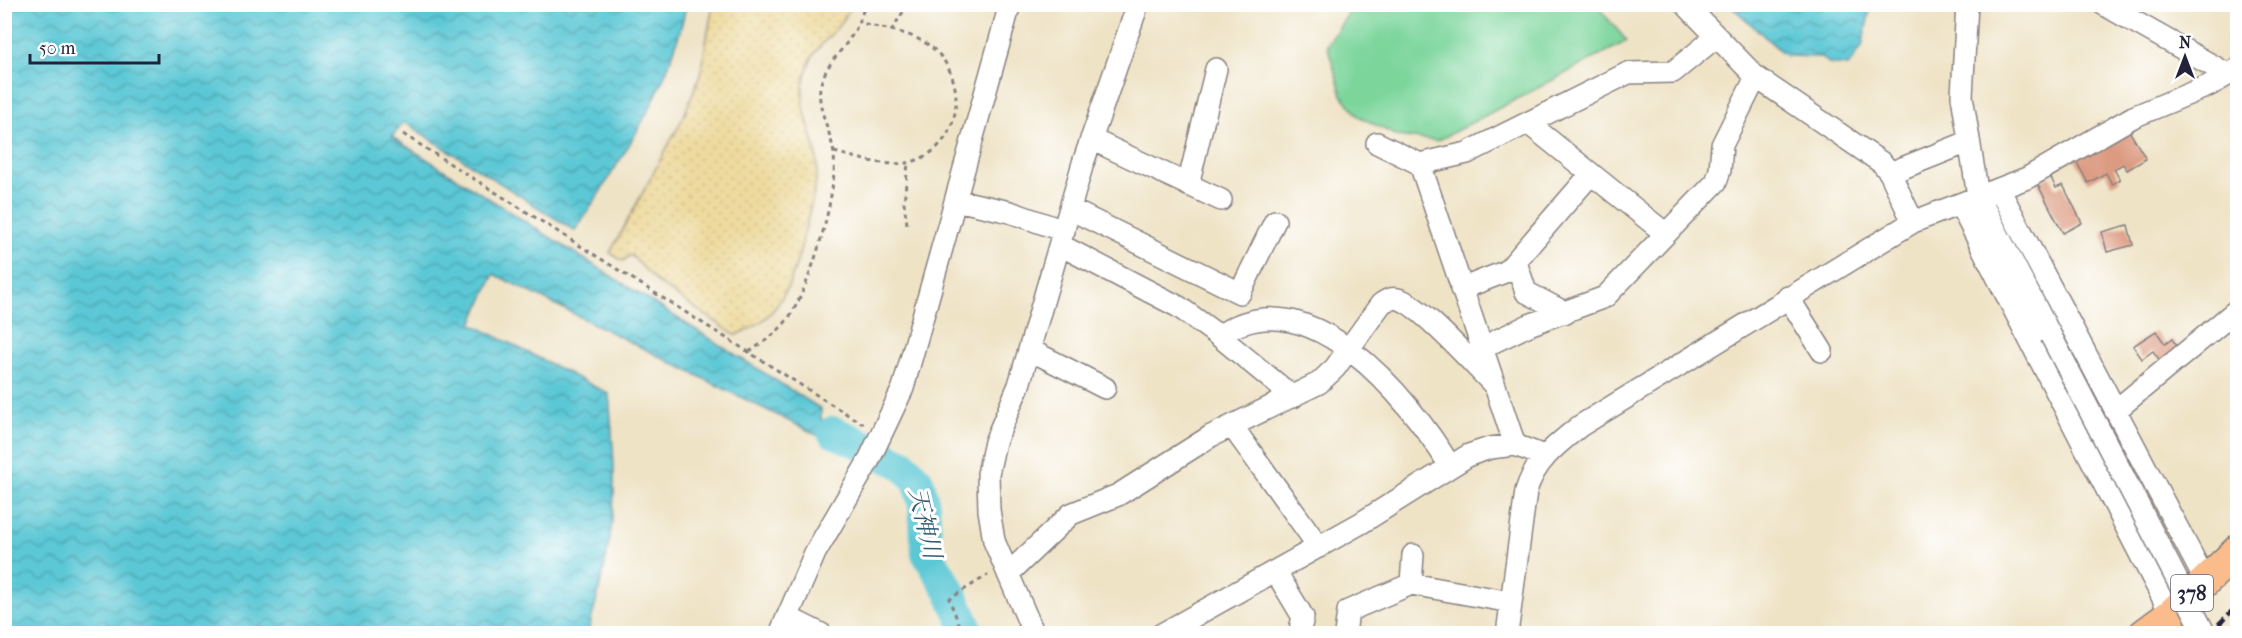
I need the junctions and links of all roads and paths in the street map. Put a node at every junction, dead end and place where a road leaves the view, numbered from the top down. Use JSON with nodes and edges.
{"nodes":[{"id":1,"x":865,"y":4,"type":"edge"},
{"id":2,"x":908,"y":4,"type":"edge"},
{"id":3,"x":1010,"y":4,"type":"edge"},
{"id":4,"x":1138,"y":4,"type":"edge"},
{"id":5,"x":1685,"y":4,"type":"edge"},
{"id":6,"x":1967,"y":4,"type":"edge"},
{"id":7,"x":2103,"y":4,"type":"edge"},
{"id":8,"x":858,"y":22,"type":"junction"},
{"id":9,"x":891,"y":31,"type":"junction"},
{"id":10,"x":1716,"y":37,"type":"junction"},
{"id":11,"x":1216,"y":69,"type":"dead end"},
{"id":12,"x":2233,"y":72,"type":"edge"},
{"id":13,"x":1756,"y":77,"type":"junction"},
{"id":14,"x":1528,"y":123,"type":"junction"},
{"id":15,"x":402,"y":134,"type":"dead end"},
{"id":16,"x":1091,"y":139,"type":"junction"},
{"id":17,"x":1968,"y":142,"type":"junction"},
{"id":18,"x":1377,"y":143,"type":"dead end"},
{"id":19,"x":834,"y":152,"type":"junction"},
{"id":20,"x":908,"y":162,"type":"junction"},
{"id":21,"x":1420,"y":164,"type":"junction"},
{"id":22,"x":1890,"y":173,"type":"junction"},
{"id":23,"x":1591,"y":174,"type":"junction"},
{"id":24,"x":1188,"y":185,"type":"junction"},
{"id":25,"x":1999,"y":189,"type":"junction"},
{"id":26,"x":956,"y":200,"type":"junction"},
{"id":27,"x":1221,"y":200,"type":"dead end"},
{"id":28,"x":1969,"y":200,"type":"junction"},
{"id":29,"x":1070,"y":210,"type":"junction"},
{"id":30,"x":1275,"y":221,"type":"dead end"},
{"id":31,"x":1913,"y":222,"type":"junction"},
{"id":32,"x":907,"y":224,"type":"dead end"},
{"id":33,"x":1666,"y":234,"type":"junction"},
{"id":34,"x":1062,"y":238,"type":"junction"},
{"id":35,"x":1515,"y":262,"type":"junction"},
{"id":36,"x":1461,"y":289,"type":"junction"},
{"id":37,"x":1788,"y":297,"type":"junction"},
{"id":38,"x":2238,"y":309,"type":"edge"},
{"id":39,"x":1566,"y":313,"type":"junction"},
{"id":40,"x":1219,"y":336,"type":"junction"},
{"id":41,"x":1349,"y":348,"type":"junction"},
{"id":42,"x":1481,"y":348,"type":"junction"},
{"id":43,"x":1030,"y":350,"type":"junction"},
{"id":44,"x":1822,"y":351,"type":"dead end"},
{"id":45,"x":749,"y":352,"type":"junction"},
{"id":46,"x":1492,"y":383,"type":"junction"},
{"id":47,"x":1105,"y":388,"type":"dead end"},
{"id":48,"x":1293,"y":397,"type":"junction"},
{"id":49,"x":2115,"y":411,"type":"junction"},
{"id":50,"x":887,"y":424,"type":"junction"},
{"id":51,"x":1232,"y":426,"type":"junction"},
{"id":52,"x":1515,"y":445,"type":"junction"},
{"id":53,"x":1544,"y":456,"type":"junction"},
{"id":54,"x":1450,"y":466,"type":"junction"},
{"id":55,"x":1319,"y":547,"type":"junction"},
{"id":56,"x":2238,"y":550,"type":"edge"},
{"id":57,"x":1413,"y":555,"type":"dead end"},
{"id":58,"x":1006,"y":569,"type":"junction"},
{"id":59,"x":1276,"y":572,"type":"junction"},
{"id":60,"x":2205,"y":580,"type":"junction"},
{"id":61,"x":1411,"y":584,"type":"junction"},
{"id":62,"x":1511,"y":602,"type":"junction"},
{"id":63,"x":2171,"y":614,"type":"junction"},
{"id":64,"x":784,"y":625,"type":"edge"},
{"id":65,"x":821,"y":633,"type":"edge"},
{"id":66,"x":963,"y":633,"type":"edge"},
{"id":67,"x":1034,"y":633,"type":"edge"},
{"id":68,"x":1162,"y":633,"type":"edge"},
{"id":69,"x":1299,"y":633,"type":"edge"},
{"id":70,"x":1345,"y":633,"type":"edge"},
{"id":71,"x":1507,"y":633,"type":"edge"},
{"id":72,"x":2144,"y":633,"type":"edge"},
{"id":73,"x":2205,"y":633,"type":"edge"}],
"edges":[{"from":1,"to":8,"type":"path"},
{"from":2,"to":9,"type":"path"},
{"from":3,"to":26,"type":"street"},
{"from":4,"to":16,"type":"street"},
{"from":5,"to":10,"type":"street"},
{"from":6,"to":17,"type":"street"},
{"from":7,"to":12,"type":"street"},
{"from":8,"to":9,"type":"path"},
{"from":8,"to":19,"type":"path"},
{"from":9,"to":20,"type":"path"},
{"from":10,"to":13,"type":"street"},
{"from":10,"to":14,"type":"street"},
{"from":11,"to":24,"type":"street"},
{"from":12,"to":25,"type":"street"},
{"from":13,"to":22,"type":"street"},
{"from":13,"to":33,"type":"street"},
{"from":14,"to":21,"type":"street"},
{"from":14,"to":23,"type":"street"},
{"from":15,"to":45,"type":"path"},
{"from":16,"to":24,"type":"street"},
{"from":16,"to":29,"type":"street"},
{"from":17,"to":22,"type":"street"},
{"from":17,"to":28,"type":"street"},
{"from":18,"to":21,"type":"street"},
{"from":19,"to":20,"type":"path"},
{"from":19,"to":45,"type":"path"},
{"from":20,"to":32,"type":"path"},
{"from":21,"to":36,"type":"street"},
{"from":22,"to":31,"type":"street"},
{"from":23,"to":33,"type":"street"},
{"from":23,"to":35,"type":"street"},
{"from":24,"to":27,"type":"street"},
{"from":25,"to":28,"type":"street"},
{"from":25,"to":49,"type":"street"},
{"from":26,"to":34,"type":"street"},
{"from":26,"to":50,"type":"street"},
{"from":28,"to":31,"type":"street"},
{"from":28,"to":63,"type":"street"},
{"from":28,"to":73,"type":"street","bridge":true},
{"from":29,"to":30,"type":"street"},
{"from":29,"to":34,"type":"street"},
{"from":31,"to":37,"type":"street"},
{"from":33,"to":39,"type":"street"},
{"from":34,"to":40,"type":"street"},
{"from":34,"to":43,"type":"street"},
{"from":35,"to":36,"type":"street"},
{"from":35,"to":39,"type":"street"},
{"from":36,"to":42,"type":"street"},
{"from":37,"to":44,"type":"street"},
{"from":37,"to":53,"type":"street"},
{"from":38,"to":49,"type":"street"},
{"from":39,"to":42,"type":"street"},
{"from":40,"to":41,"type":"street"},
{"from":40,"to":48,"type":"street"},
{"from":41,"to":46,"type":"street"},
{"from":41,"to":48,"type":"street"},
{"from":41,"to":54,"type":"street"},
{"from":42,"to":46,"type":"street"},
{"from":43,"to":47,"type":"street"},
{"from":43,"to":58,"type":"street"},
{"from":45,"to":50,"type":"path"},
{"from":46,"to":52,"type":"street"},
{"from":48,"to":51,"type":"street"},
{"from":49,"to":60,"type":"street"},
{"from":50,"to":64,"type":"street"},
{"from":51,"to":55,"type":"street"},
{"from":51,"to":58,"type":"street"},
{"from":52,"to":53,"type":"street"},
{"from":52,"to":54,"type":"street"},
{"from":53,"to":62,"type":"street"},
{"from":54,"to":55,"type":"street"},
{"from":55,"to":59,"type":"street"},
{"from":56,"to":60,"type":"highway","number":"378"},
{"from":57,"to":61,"type":"street"},
{"from":58,"to":66,"type":"path"},
{"from":58,"to":67,"type":"street"},
{"from":59,"to":68,"type":"street"},
{"from":59,"to":69,"type":"street"},
{"from":60,"to":63,"type":"highway","number":"378"},
{"from":61,"to":62,"type":"street"},
{"from":61,"to":70,"type":"street"},
{"from":62,"to":71,"type":"street"},
{"from":63,"to":72,"type":"highway","number":"378"},
{"from":64,"to":65,"type":"street"}]}
